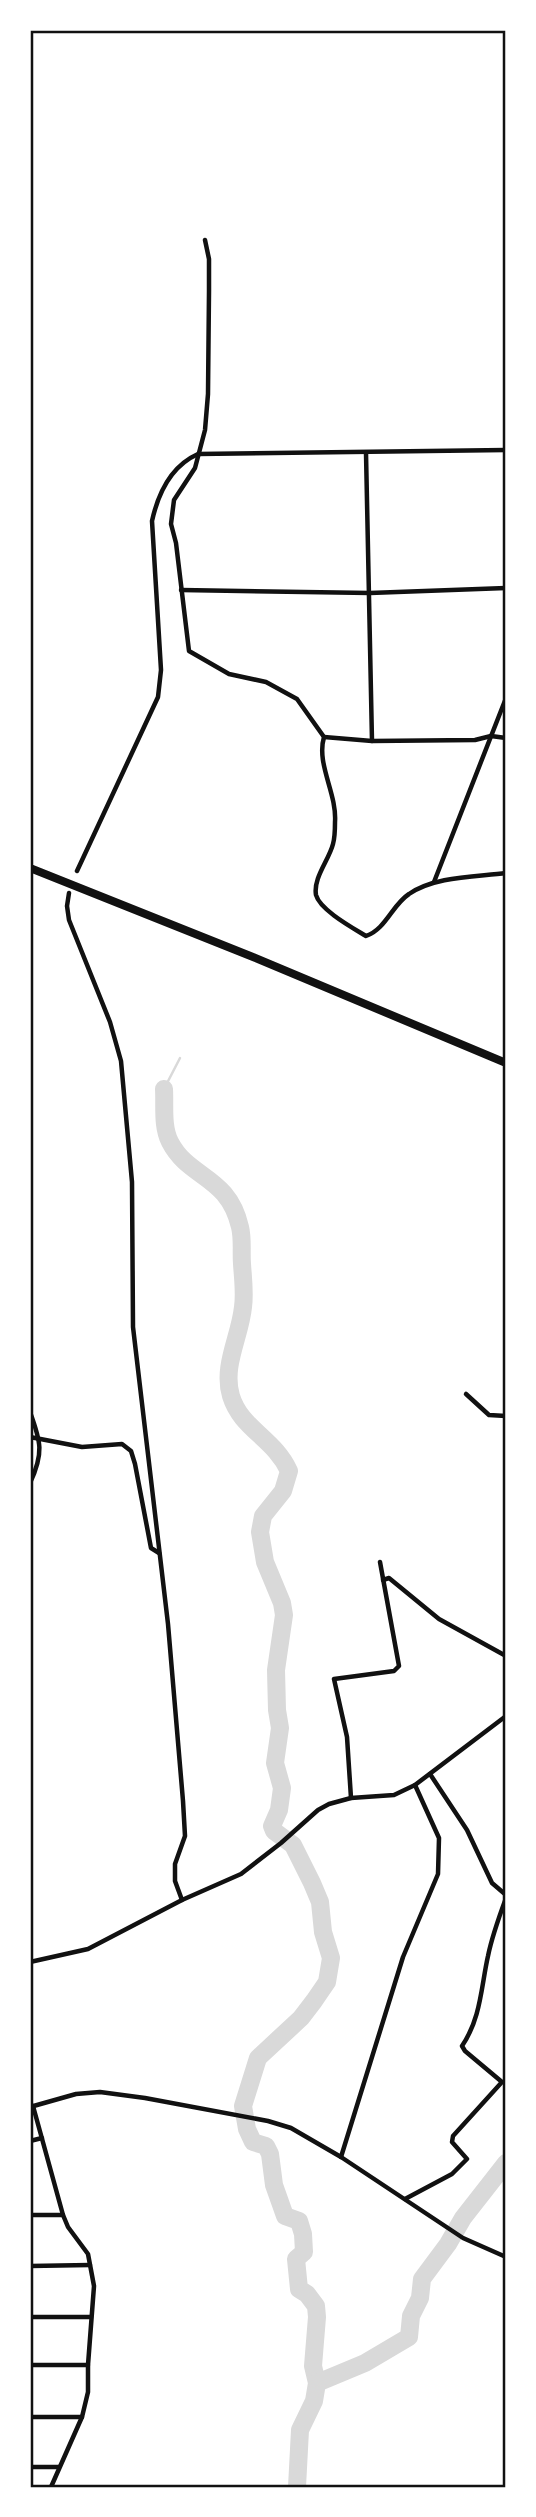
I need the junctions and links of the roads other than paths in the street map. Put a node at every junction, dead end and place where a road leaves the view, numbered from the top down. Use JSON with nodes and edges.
{"nodes":[{"id":1,"x":205,"y":240,"type":"dead end"},
{"id":2,"x":506,"y":450,"type":"edge"},
{"id":3,"x":366,"y":453,"type":"junction"},
{"id":4,"x":198,"y":454,"type":"junction"},
{"id":5,"x":506,"y":588,"type":"edge"},
{"id":6,"x":181,"y":590,"type":"junction"},
{"id":7,"x":370,"y":593,"type":"junction"},
{"id":8,"x":506,"y":698,"type":"edge"},
{"id":9,"x":491,"y":736,"type":"junction"},
{"id":10,"x":324,"y":737,"type":"junction"},
{"id":11,"x":506,"y":738,"type":"edge"},
{"id":12,"x":372,"y":741,"type":"junction"},
{"id":13,"x":30,"y":868,"type":"edge"},
{"id":14,"x":77,"y":871,"type":"dead end"},
{"id":15,"x":506,"y":873,"type":"edge"},
{"id":16,"x":434,"y":883,"type":"junction"},
{"id":17,"x":69,"y":893,"type":"dead end"},
{"id":18,"x":506,"y":1063,"type":"edge"},
{"id":19,"x":466,"y":1394,"type":"dead end"},
{"id":20,"x":30,"y":1412,"type":"edge"},
{"id":21,"x":506,"y":1416,"type":"edge"},
{"id":22,"x":30,"y":1437,"type":"edge"},
{"id":23,"x":39,"y":1438,"type":"junction"},
{"id":24,"x":30,"y":1483,"type":"edge"},
{"id":25,"x":160,"y":1553,"type":"junction"},
{"id":26,"x":380,"y":1562,"type":"dead end"},
{"id":27,"x":383,"y":1580,"type":"junction"},
{"id":28,"x":506,"y":1657,"type":"edge"},
{"id":29,"x":506,"y":1716,"type":"edge"},
{"id":30,"x":430,"y":1774,"type":"junction"},
{"id":31,"x":415,"y":1785,"type":"junction"},
{"id":32,"x":351,"y":1798,"type":"junction"},
{"id":33,"x":506,"y":1896,"type":"edge"},
{"id":34,"x":182,"y":1900,"type":"junction"},
{"id":35,"x":30,"y":1962,"type":"edge"},
{"id":36,"x":32,"y":2107,"type":"edge"},
{"id":37,"x":42,"y":2138,"type":"junction"},
{"id":38,"x":30,"y":2141,"type":"edge"},
{"id":39,"x":341,"y":2157,"type":"junction"},
{"id":40,"x":405,"y":2199,"type":"junction"},
{"id":41,"x":30,"y":2215,"type":"edge"},
{"id":42,"x":63,"y":2215,"type":"junction"},
{"id":43,"x":506,"y":2257,"type":"edge"},
{"id":44,"x":90,"y":2265,"type":"junction"},
{"id":45,"x":30,"y":2266,"type":"edge"},
{"id":46,"x":30,"y":2317,"type":"edge"},
{"id":47,"x":91,"y":2317,"type":"junction"},
{"id":48,"x":30,"y":2365,"type":"edge"},
{"id":49,"x":88,"y":2365,"type":"junction"},
{"id":50,"x":30,"y":2417,"type":"edge"},
{"id":51,"x":82,"y":2417,"type":"junction"},
{"id":52,"x":30,"y":2467,"type":"edge"},
{"id":53,"x":59,"y":2467,"type":"junction"},
{"id":54,"x":51,"y":2487,"type":"edge"}],
"edges":[{"from":1,"to":4,"type":"street"},
{"from":2,"to":3,"type":"street"},
{"from":3,"to":4,"type":"street"},
{"from":3,"to":7,"type":"street"},
{"from":4,"to":6,"type":"street"},
{"from":4,"to":14,"type":"street"},
{"from":5,"to":7,"type":"street"},
{"from":6,"to":7,"type":"street"},
{"from":6,"to":10,"type":"street"},
{"from":7,"to":12,"type":"street"},
{"from":8,"to":9,"type":"street"},
{"from":9,"to":11,"type":"street"},
{"from":9,"to":12,"type":"street"},
{"from":9,"to":16,"type":"street"},
{"from":10,"to":12,"type":"street"},
{"from":10,"to":16,"type":"street"},
{"from":13,"to":18,"type":"highway"},
{"from":15,"to":16,"type":"street"},
{"from":17,"to":25,"type":"street"},
{"from":19,"to":21,"type":"street"},
{"from":20,"to":23,"type":"street"},
{"from":22,"to":23,"type":"street"},
{"from":23,"to":24,"type":"street"},
{"from":23,"to":25,"type":"street"},
{"from":25,"to":34,"type":"street"},
{"from":26,"to":27,"type":"street"},
{"from":27,"to":28,"type":"street"},
{"from":27,"to":32,"type":"street"},
{"from":29,"to":30,"type":"street"},
{"from":30,"to":31,"type":"street"},
{"from":30,"to":33,"type":"street"},
{"from":31,"to":32,"type":"street"},
{"from":31,"to":39,"type":"street"},
{"from":32,"to":34,"type":"street"},
{"from":33,"to":40,"type":"street"},
{"from":34,"to":35,"type":"street"},
{"from":36,"to":37,"type":"street"},
{"from":36,"to":39,"type":"street"},
{"from":37,"to":38,"type":"street"},
{"from":37,"to":42,"type":"street"},
{"from":39,"to":40,"type":"street"},
{"from":40,"to":43,"type":"street"},
{"from":41,"to":42,"type":"street"},
{"from":42,"to":44,"type":"street"},
{"from":44,"to":45,"type":"street"},
{"from":44,"to":47,"type":"street"},
{"from":46,"to":47,"type":"street"},
{"from":47,"to":49,"type":"street"},
{"from":48,"to":49,"type":"street"},
{"from":49,"to":51,"type":"street"},
{"from":50,"to":51,"type":"street"},
{"from":51,"to":53,"type":"street"},
{"from":52,"to":53,"type":"street"},
{"from":53,"to":54,"type":"street"}]}
